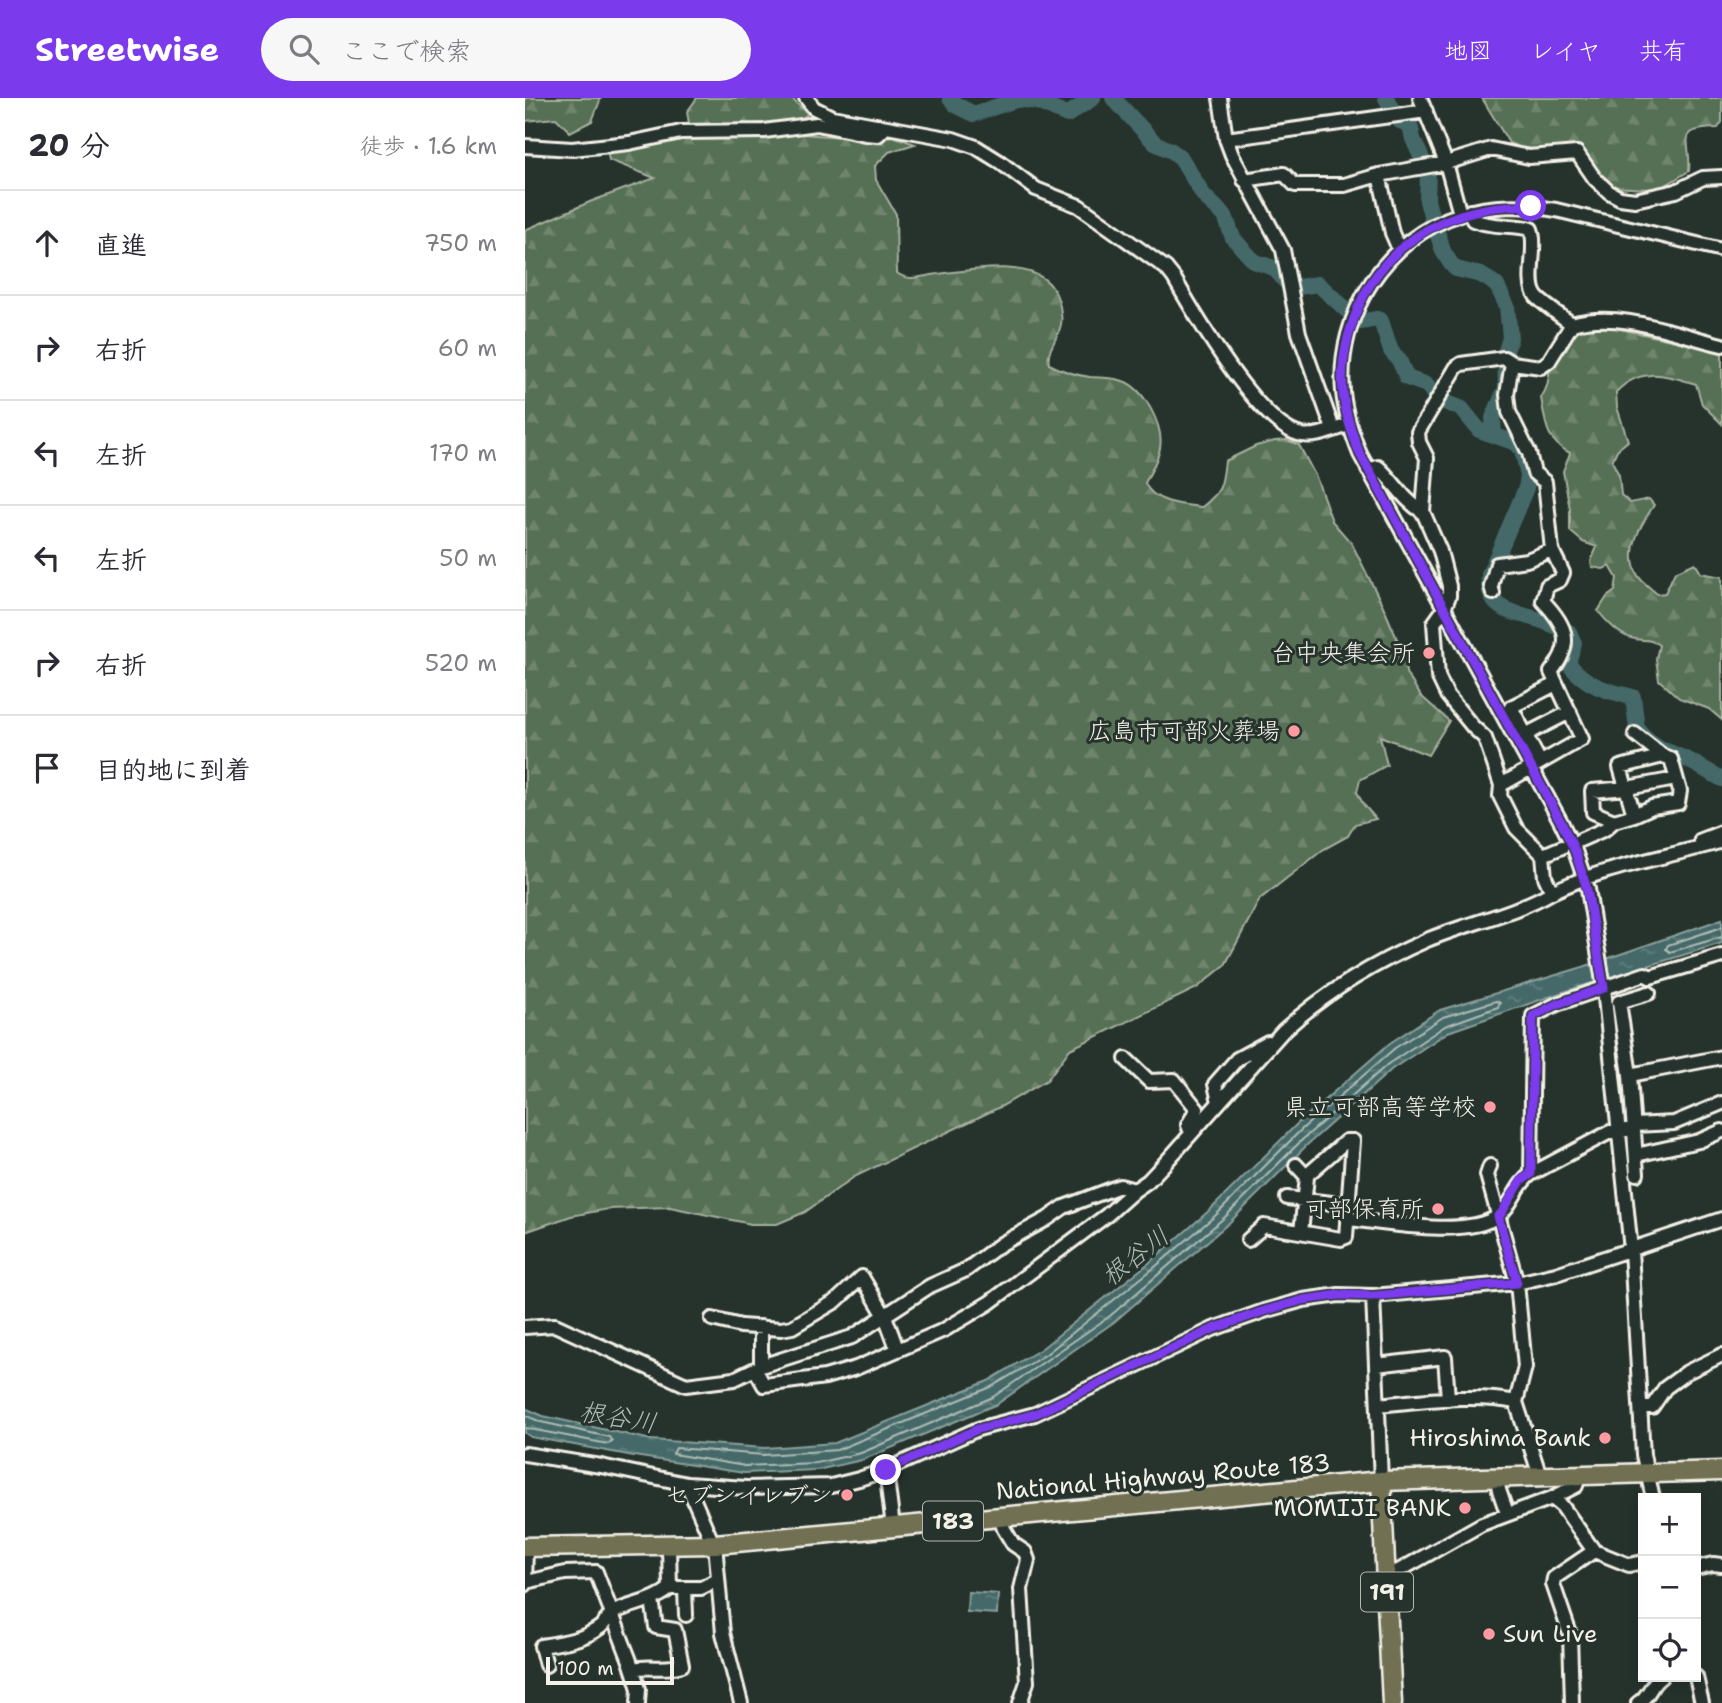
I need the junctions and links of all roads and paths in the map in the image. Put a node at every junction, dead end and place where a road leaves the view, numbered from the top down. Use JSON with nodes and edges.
{"nodes":[{"id":1,"x":806,"y":98,"type":"edge"},
{"id":2,"x":1220,"y":98,"type":"edge"},
{"id":3,"x":1420,"y":98,"type":"edge"},
{"id":4,"x":1426,"y":111,"type":"junction"},
{"id":5,"x":885,"y":128,"type":"junction"},
{"id":6,"x":1226,"y":139,"type":"junction"},
{"id":7,"x":525,"y":146,"type":"edge"},
{"id":8,"x":1446,"y":163,"type":"junction"},
{"id":9,"x":1379,"y":176,"type":"junction"},
{"id":10,"x":1722,"y":177,"type":"edge"},
{"id":11,"x":1244,"y":180,"type":"junction"},
{"id":12,"x":1465,"y":213,"type":"junction"},
{"id":13,"x":1399,"y":249,"type":"junction"},
{"id":14,"x":1722,"y":250,"type":"edge"},
{"id":15,"x":1572,"y":324,"type":"junction"},
{"id":16,"x":1722,"y":345,"type":"edge"},
{"id":17,"x":1508,"y":360,"type":"junction"},
{"id":18,"x":1349,"y":425,"type":"junction"},
{"id":19,"x":1333,"y":429,"type":"junction"},
{"id":20,"x":1368,"y":470,"type":"junction"},
{"id":21,"x":1423,"y":512,"type":"junction"},
{"id":22,"x":1552,"y":550,"type":"junction"},
{"id":23,"x":1493,"y":593,"type":"dead end"},
{"id":24,"x":1444,"y":609,"type":"junction"},
{"id":25,"x":1556,"y":684,"type":"junction"},
{"id":26,"x":1570,"y":712,"type":"junction"},
{"id":27,"x":1635,"y":734,"type":"dead end"},
{"id":28,"x":1525,"y":735,"type":"junction"},
{"id":29,"x":1663,"y":756,"type":"junction"},
{"id":30,"x":1536,"y":765,"type":"junction"},
{"id":31,"x":1676,"y":779,"type":"junction"},
{"id":32,"x":1501,"y":785,"type":"junction"},
{"id":33,"x":1627,"y":788,"type":"junction"},
{"id":34,"x":1634,"y":816,"type":"junction"},
{"id":35,"x":1614,"y":821,"type":"junction"},
{"id":36,"x":1722,"y":832,"type":"edge"},
{"id":37,"x":1580,"y":840,"type":"dead end"},
{"id":38,"x":1722,"y":841,"type":"edge"},
{"id":39,"x":1562,"y":847,"type":"dead end"},
{"id":40,"x":1543,"y":855,"type":"junction"},
{"id":41,"x":1677,"y":855,"type":"junction"},
{"id":42,"x":1586,"y":883,"type":"junction"},
{"id":43,"x":1552,"y":892,"type":"junction"},
{"id":44,"x":1722,"y":956,"type":"edge"},
{"id":45,"x":1604,"y":985,"type":"junction"},
{"id":46,"x":1649,"y":993,"type":"dead end"},
{"id":47,"x":1126,"y":1059,"type":"dead end"},
{"id":48,"x":1721,"y":1059,"type":"edge"},
{"id":49,"x":1630,"y":1075,"type":"junction"},
{"id":50,"x":1722,"y":1103,"type":"edge"},
{"id":51,"x":1634,"y":1127,"type":"junction"},
{"id":52,"x":1620,"y":1129,"type":"junction"},
{"id":53,"x":1722,"y":1131,"type":"edge"},
{"id":54,"x":1191,"y":1133,"type":"junction"},
{"id":55,"x":1636,"y":1155,"type":"junction"},
{"id":56,"x":1296,"y":1165,"type":"dead end"},
{"id":57,"x":1490,"y":1166,"type":"dead end"},
{"id":58,"x":1531,"y":1174,"type":"junction"},
{"id":59,"x":1637,"y":1174,"type":"dead end"},
{"id":60,"x":1306,"y":1176,"type":"junction"},
{"id":61,"x":1135,"y":1190,"type":"junction"},
{"id":62,"x":1287,"y":1198,"type":"dead end"},
{"id":63,"x":1304,"y":1200,"type":"junction"},
{"id":64,"x":1350,"y":1205,"type":"junction"},
{"id":65,"x":1498,"y":1216,"type":"junction"},
{"id":66,"x":1349,"y":1219,"type":"junction"},
{"id":67,"x":1722,"y":1219,"type":"edge"},
{"id":68,"x":1301,"y":1232,"type":"junction"},
{"id":69,"x":1248,"y":1240,"type":"dead end"},
{"id":70,"x":1631,"y":1250,"type":"junction"},
{"id":71,"x":1517,"y":1283,"type":"junction"},
{"id":72,"x":1373,"y":1296,"type":"junction"},
{"id":73,"x":885,"y":1316,"type":"junction"},
{"id":74,"x":712,"y":1319,"type":"dead end"},
{"id":75,"x":525,"y":1327,"type":"edge"},
{"id":76,"x":761,"y":1327,"type":"junction"},
{"id":77,"x":895,"y":1343,"type":"dead end"},
{"id":78,"x":1722,"y":1355,"type":"edge"},
{"id":79,"x":1376,"y":1365,"type":"junction"},
{"id":80,"x":758,"y":1368,"type":"junction"},
{"id":81,"x":1448,"y":1399,"type":"junction"},
{"id":82,"x":1516,"y":1402,"type":"junction"},
{"id":83,"x":1378,"y":1405,"type":"junction"},
{"id":84,"x":1640,"y":1407,"type":"junction"},
{"id":85,"x":525,"y":1454,"type":"edge"},
{"id":86,"x":886,"y":1470,"type":"junction"},
{"id":87,"x":1722,"y":1471,"type":"edge"},
{"id":88,"x":1647,"y":1473,"type":"junction"},
{"id":89,"x":1579,"y":1475,"type":"junction"},
{"id":90,"x":1539,"y":1476,"type":"junction"},
{"id":91,"x":1497,"y":1478,"type":"junction"},
{"id":92,"x":1381,"y":1481,"type":"junction"},
{"id":93,"x":687,"y":1484,"type":"junction"},
{"id":94,"x":1652,"y":1493,"type":"edge"},
{"id":95,"x":1552,"y":1498,"type":"junction"},
{"id":96,"x":1507,"y":1513,"type":"junction"},
{"id":97,"x":1000,"y":1517,"type":"junction"},
{"id":98,"x":893,"y":1527,"type":"junction"},
{"id":99,"x":714,"y":1544,"type":"junction"},
{"id":100,"x":669,"y":1546,"type":"junction"},
{"id":101,"x":526,"y":1547,"type":"edge"},
{"id":102,"x":1594,"y":1551,"type":"junction"},
{"id":103,"x":1638,"y":1563,"type":"edge"},
{"id":104,"x":1719,"y":1564,"type":"edge"},
{"id":105,"x":1701,"y":1567,"type":"edge"},
{"id":106,"x":1386,"y":1578,"type":"junction"},
{"id":107,"x":1722,"y":1578,"type":"edge"},
{"id":108,"x":717,"y":1580,"type":"junction"},
{"id":109,"x":525,"y":1581,"type":"edge"},
{"id":110,"x":670,"y":1588,"type":"junction"},
{"id":111,"x":685,"y":1589,"type":"junction"},
{"id":112,"x":652,"y":1599,"type":"junction"},
{"id":113,"x":613,"y":1613,"type":"junction"},
{"id":114,"x":686,"y":1615,"type":"dead end"},
{"id":115,"x":546,"y":1665,"type":"dead end"},
{"id":116,"x":633,"y":1669,"type":"junction"},
{"id":117,"x":1655,"y":1682,"type":"edge"},
{"id":118,"x":1697,"y":1682,"type":"edge"},
{"id":119,"x":638,"y":1703,"type":"edge"},
{"id":120,"x":741,"y":1703,"type":"edge"},
{"id":121,"x":1020,"y":1703,"type":"edge"},
{"id":122,"x":1392,"y":1703,"type":"edge"},
{"id":123,"x":1572,"y":1703,"type":"edge"},
{"id":124,"x":1639,"y":1703,"type":"edge"},
{"id":125,"x":1702,"y":1703,"type":"edge"}],
"edges":[{"from":1,"to":5,"type":"street"},
{"from":2,"to":6,"type":"street"},
{"from":3,"to":4,"type":"street"},
{"from":4,"to":6,"type":"street"},
{"from":4,"to":8,"type":"street"},
{"from":5,"to":7,"type":"street"},
{"from":5,"to":19,"type":"street"},
{"from":6,"to":11,"type":"street"},
{"from":8,"to":9,"type":"street"},
{"from":8,"to":10,"type":"street"},
{"from":8,"to":12,"type":"street"},
{"from":9,"to":11,"type":"street"},
{"from":9,"to":13,"type":"street"},
{"from":11,"to":19,"type":"street"},
{"from":12,"to":13,"type":"street"},
{"from":12,"to":14,"type":"street"},
{"from":12,"to":15,"type":"street"},
{"from":13,"to":18,"type":"street"},
{"from":15,"to":16,"type":"street"},
{"from":15,"to":17,"type":"street"},
{"from":17,"to":21,"type":"street"},
{"from":17,"to":22,"type":"street"},
{"from":18,"to":19,"type":"street"},
{"from":18,"to":20,"type":"street"},
{"from":20,"to":21,"type":"street"},
{"from":20,"to":24,"type":"street"},
{"from":21,"to":24,"type":"street"},
{"from":22,"to":23,"type":"street"},
{"from":22,"to":25,"type":"street"},
{"from":24,"to":30,"type":"street"},
{"from":24,"to":32,"type":"street"},
{"from":25,"to":26,"type":"street"},
{"from":25,"to":28,"type":"street"},
{"from":26,"to":28,"type":"street"},
{"from":26,"to":30,"type":"street"},
{"from":27,"to":29,"type":"street"},
{"from":28,"to":30,"type":"street"},
{"from":29,"to":31,"type":"street"},
{"from":29,"to":33,"type":"street"},
{"from":30,"to":32,"type":"street"},
{"from":30,"to":42,"type":"street"},
{"from":31,"to":33,"type":"street"},
{"from":31,"to":34,"type":"street"},
{"from":32,"to":40,"type":"street"},
{"from":33,"to":34,"type":"street"},
{"from":33,"to":35,"type":"street"},
{"from":34,"to":35,"type":"street"},
{"from":35,"to":37,"type":"street"},
{"from":36,"to":41,"type":"street"},
{"from":38,"to":41,"type":"street"},
{"from":39,"to":40,"type":"street"},
{"from":40,"to":43,"type":"street"},
{"from":41,"to":42,"type":"street"},
{"from":42,"to":43,"type":"street"},
{"from":42,"to":45,"type":"street"},
{"from":43,"to":54,"type":"street"},
{"from":44,"to":45,"type":"street"},
{"from":45,"to":52,"type":"street"},
{"from":45,"to":58,"type":"street"},
{"from":46,"to":49,"type":"street"},
{"from":47,"to":54,"type":"street"},
{"from":48,"to":49,"type":"street"},
{"from":49,"to":51,"type":"street"},
{"from":50,"to":51,"type":"street"},
{"from":51,"to":52,"type":"street"},
{"from":51,"to":55,"type":"street"},
{"from":52,"to":58,"type":"street"},
{"from":52,"to":70,"type":"street"},
{"from":53,"to":55,"type":"street"},
{"from":54,"to":61,"type":"street"},
{"from":55,"to":59,"type":"street"},
{"from":56,"to":60,"type":"street"},
{"from":57,"to":65,"type":"street"},
{"from":58,"to":65,"type":"street"},
{"from":60,"to":63,"type":"street"},
{"from":60,"to":64,"type":"street"},
{"from":61,"to":73,"type":"street"},
{"from":61,"to":80,"type":"street"},
{"from":62,"to":63,"type":"street"},
{"from":63,"to":64,"type":"street"},
{"from":63,"to":68,"type":"street"},
{"from":64,"to":66,"type":"street"},
{"from":65,"to":66,"type":"street"},
{"from":65,"to":71,"type":"street"},
{"from":66,"to":68,"type":"street"},
{"from":67,"to":70,"type":"street"},
{"from":68,"to":69,"type":"street"},
{"from":70,"to":71,"type":"street"},
{"from":70,"to":84,"type":"street"},
{"from":71,"to":72,"type":"street"},
{"from":71,"to":82,"type":"street"},
{"from":72,"to":79,"type":"street"},
{"from":72,"to":86,"type":"street"},
{"from":73,"to":76,"type":"street"},
{"from":73,"to":77,"type":"street"},
{"from":73,"to":80,"type":"street"},
{"from":74,"to":76,"type":"street"},
{"from":75,"to":80,"type":"street"},
{"from":76,"to":80,"type":"street"},
{"from":78,"to":84,"type":"street"},
{"from":79,"to":81,"type":"street"},
{"from":79,"to":83,"type":"street"},
{"from":81,"to":82,"type":"street"},
{"from":81,"to":83,"type":"street"},
{"from":82,"to":90,"type":"street"},
{"from":83,"to":92,"type":"street"},
{"from":84,"to":88,"type":"street"},
{"from":85,"to":93,"type":"street"},
{"from":86,"to":93,"type":"street"},
{"from":86,"to":98,"type":"street"},
{"from":87,"to":88,"type":"highway","name":"National Highway Route 183","number":"183"},
{"from":88,"to":89,"type":"highway","name":"National Highway Route 183","number":"183"},
{"from":88,"to":94,"type":"street"},
{"from":89,"to":90,"type":"highway","name":"National Highway Route 183","number":"183"},
{"from":89,"to":95,"type":"street"},
{"from":90,"to":91,"type":"highway","name":"National Highway Route 183","number":"183"},
{"from":91,"to":92,"type":"highway","name":"National Highway Route 183","number":"183"},
{"from":91,"to":96,"type":"street"},
{"from":92,"to":97,"type":"highway","name":"National Highway Route 183","number":"183"},
{"from":92,"to":106,"type":"highway","number":"191"},
{"from":93,"to":99,"type":"street"},
{"from":95,"to":96,"type":"street"},
{"from":95,"to":102,"type":"street"},
{"from":96,"to":106,"type":"street"},
{"from":97,"to":98,"type":"highway","name":"National Highway Route 183","number":"183"},
{"from":97,"to":121,"type":"street"},
{"from":98,"to":99,"type":"highway","name":"National Highway Route 183","number":"183"},
{"from":99,"to":100,"type":"highway","name":"National Highway Route 183","number":"183"},
{"from":99,"to":108,"type":"street"},
{"from":100,"to":101,"type":"highway","name":"National Highway Route 183","number":"183"},
{"from":100,"to":110,"type":"street"},
{"from":101,"to":109,"type":"street"},
{"from":102,"to":103,"type":"street"},
{"from":102,"to":123,"type":"street"},
{"from":104,"to":105,"type":"street"},
{"from":104,"to":107,"type":"street"},
{"from":106,"to":122,"type":"highway","number":"191"},
{"from":108,"to":111,"type":"street"},
{"from":108,"to":120,"type":"street"},
{"from":109,"to":113,"type":"street"},
{"from":110,"to":111,"type":"street"},
{"from":110,"to":112,"type":"street"},
{"from":111,"to":114,"type":"street"},
{"from":112,"to":113,"type":"street"},
{"from":112,"to":116,"type":"street"},
{"from":113,"to":115,"type":"street"},
{"from":113,"to":116,"type":"street"},
{"from":116,"to":119,"type":"street"},
{"from":117,"to":124,"type":"street"},
{"from":118,"to":125,"type":"street"}]}
